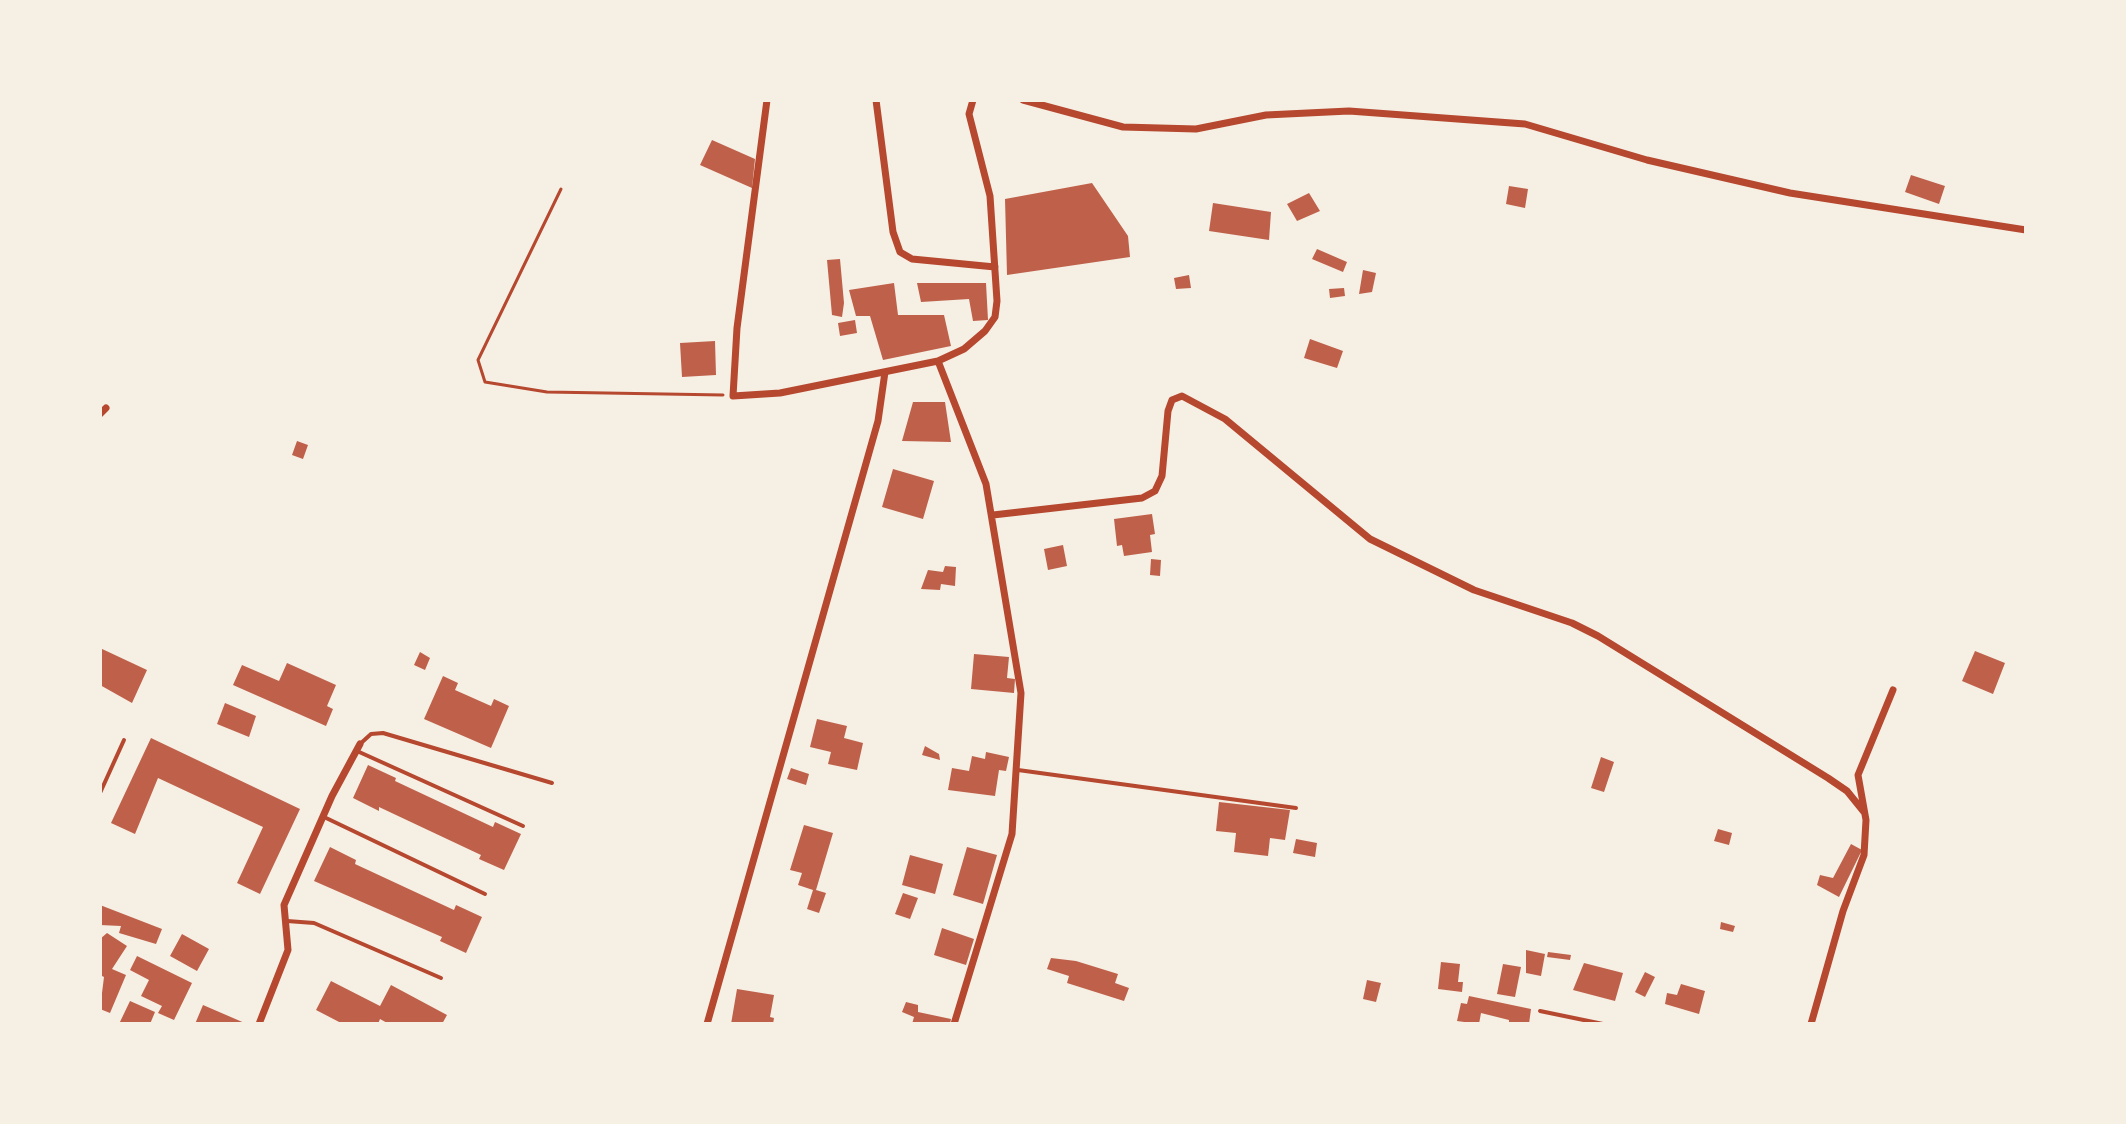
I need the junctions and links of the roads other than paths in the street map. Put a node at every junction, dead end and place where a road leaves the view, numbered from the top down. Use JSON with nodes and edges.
{"nodes":[{"id":1,"x":767,"y":100,"type":"edge"},
{"id":2,"x":876,"y":100,"type":"edge"},
{"id":3,"x":973,"y":100,"type":"edge"},
{"id":4,"x":1023,"y":100,"type":"edge"},
{"id":5,"x":2026,"y":230,"type":"edge"},
{"id":6,"x":995,"y":267,"type":"junction"},
{"id":7,"x":938,"y":361,"type":"junction"},
{"id":8,"x":885,"y":372,"type":"junction"},
{"id":9,"x":993,"y":515,"type":"junction"},
{"id":10,"x":1893,"y":690,"type":"dead end"},
{"id":11,"x":124,"y":740,"type":"dead end"},
{"id":12,"x":358,"y":748,"type":"junction"},
{"id":13,"x":1015,"y":770,"type":"junction"},
{"id":14,"x":552,"y":783,"type":"dead end"},
{"id":15,"x":100,"y":793,"type":"edge"},
{"id":16,"x":1296,"y":808,"type":"dead end"},
{"id":17,"x":1864,"y":812,"type":"junction"},
{"id":18,"x":323,"y":817,"type":"junction"},
{"id":19,"x":523,"y":826,"type":"dead end"},
{"id":20,"x":485,"y":894,"type":"dead end"},
{"id":21,"x":285,"y":921,"type":"junction"},
{"id":22,"x":441,"y":978,"type":"dead end"},
{"id":23,"x":1540,"y":1011,"type":"dead end"},
{"id":24,"x":259,"y":1024,"type":"edge"},
{"id":25,"x":707,"y":1024,"type":"edge"},
{"id":26,"x":954,"y":1024,"type":"edge"},
{"id":27,"x":1603,"y":1024,"type":"edge"},
{"id":28,"x":1811,"y":1024,"type":"edge"}],
"edges":[{"from":1,"to":8,"type":"street"},
{"from":2,"to":6,"type":"street"},
{"from":3,"to":6,"type":"street"},
{"from":4,"to":5,"type":"street"},
{"from":6,"to":7,"type":"street"},
{"from":7,"to":8,"type":"street"},
{"from":7,"to":9,"type":"street"},
{"from":8,"to":25,"type":"street"},
{"from":9,"to":13,"type":"street"},
{"from":9,"to":17,"type":"street"},
{"from":10,"to":17,"type":"street"},
{"from":11,"to":15,"type":"lane"},
{"from":12,"to":14,"type":"lane"},
{"from":12,"to":18,"type":"street"},
{"from":12,"to":19,"type":"lane"},
{"from":13,"to":16,"type":"lane"},
{"from":13,"to":26,"type":"street"},
{"from":17,"to":28,"type":"street"},
{"from":18,"to":20,"type":"lane"},
{"from":18,"to":21,"type":"street"},
{"from":21,"to":22,"type":"lane"},
{"from":21,"to":24,"type":"street"},
{"from":23,"to":27,"type":"lane"}]}
